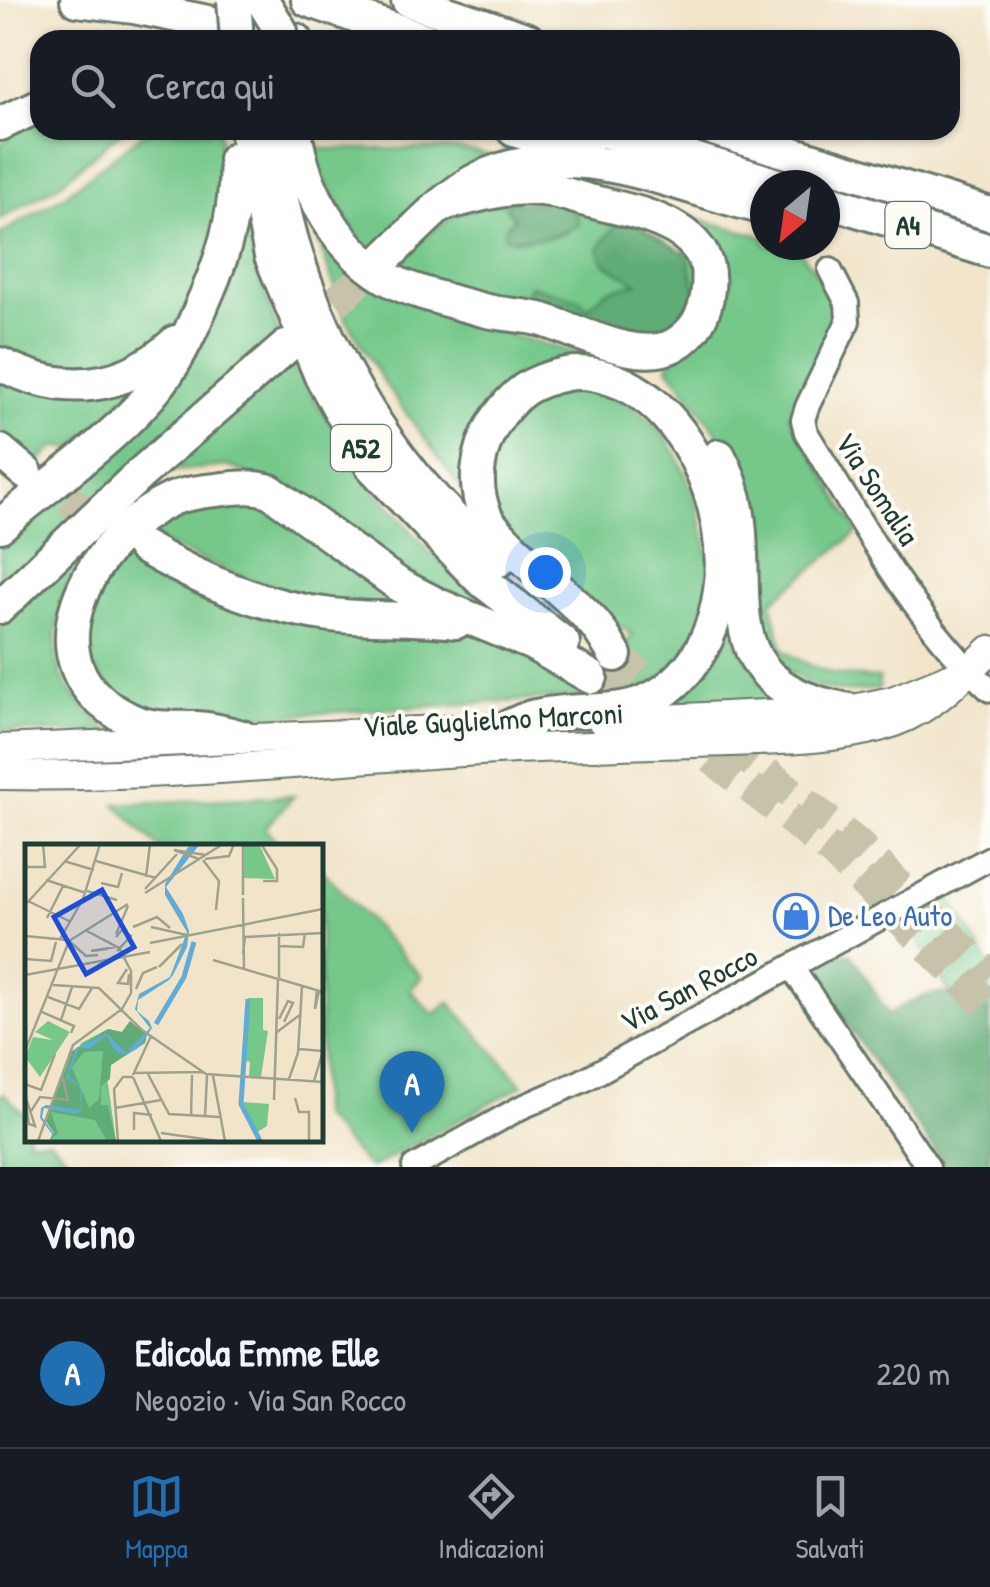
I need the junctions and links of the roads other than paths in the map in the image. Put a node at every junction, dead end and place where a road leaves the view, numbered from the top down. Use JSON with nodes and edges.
{"nodes":[{"id":1,"x":77,"y":0,"type":"edge"},
{"id":2,"x":222,"y":0,"type":"edge"},
{"id":3,"x":234,"y":0,"type":"edge"},
{"id":4,"x":261,"y":0,"type":"edge"},
{"id":5,"x":308,"y":0,"type":"edge"},
{"id":6,"x":408,"y":0,"type":"edge"},
{"id":7,"x":224,"y":30,"type":"edge"},
{"id":8,"x":237,"y":30,"type":"edge"},
{"id":9,"x":245,"y":30,"type":"edge"},
{"id":10,"x":262,"y":30,"type":"edge"},
{"id":11,"x":281,"y":30,"type":"edge"},
{"id":12,"x":396,"y":30,"type":"edge"},
{"id":13,"x":498,"y":30,"type":"edge"},
{"id":14,"x":30,"y":110,"type":"edge"},
{"id":15,"x":0,"y":124,"type":"edge"},
{"id":16,"x":261,"y":140,"type":"edge"},
{"id":17,"x":263,"y":140,"type":"edge"},
{"id":18,"x":264,"y":140,"type":"edge"},
{"id":19,"x":547,"y":140,"type":"edge"},
{"id":20,"x":632,"y":140,"type":"edge"},
{"id":21,"x":749,"y":140,"type":"edge"},
{"id":22,"x":806,"y":140,"type":"edge"},
{"id":23,"x":651,"y":172,"type":"junction"},
{"id":24,"x":750,"y":176,"type":"edge"},
{"id":25,"x":750,"y":203,"type":"edge"},
{"id":26,"x":445,"y":204,"type":"junction"},
{"id":27,"x":840,"y":205,"type":"edge"},
{"id":28,"x":990,"y":212,"type":"edge"},
{"id":29,"x":840,"y":223,"type":"edge"},
{"id":30,"x":990,"y":253,"type":"edge"},
{"id":31,"x":386,"y":258,"type":"tunnel mouth"},
{"id":32,"x":830,"y":270,"type":"dead end"},
{"id":33,"x":486,"y":311,"type":"junction"},
{"id":34,"x":194,"y":325,"type":"junction"},
{"id":35,"x":286,"y":347,"type":"tunnel mouth"},
{"id":36,"x":0,"y":364,"type":"edge"},
{"id":37,"x":0,"y":451,"type":"edge"},
{"id":38,"x":26,"y":474,"type":"tunnel mouth"},
{"id":39,"x":254,"y":486,"type":"junction"},
{"id":40,"x":118,"y":496,"type":"junction"},
{"id":41,"x":0,"y":526,"type":"edge"},
{"id":42,"x":143,"y":548,"type":"tunnel mouth"},
{"id":43,"x":0,"y":607,"type":"edge"},
{"id":44,"x":500,"y":628,"type":"junction"},
{"id":45,"x":990,"y":650,"type":"edge"},
{"id":46,"x":601,"y":667,"type":"junction"},
{"id":47,"x":969,"y":670,"type":"junction"},
{"id":48,"x":990,"y":690,"type":"edge"},
{"id":49,"x":850,"y":710,"type":"junction"},
{"id":50,"x":508,"y":727,"type":"junction"},
{"id":51,"x":242,"y":737,"type":"junction"},
{"id":52,"x":0,"y":749,"type":"edge"},
{"id":53,"x":0,"y":776,"type":"edge"},
{"id":54,"x":990,"y":858,"type":"edge"},
{"id":55,"x":792,"y":968,"type":"junction"},
{"id":56,"x":414,"y":1167,"type":"edge"},
{"id":57,"x":928,"y":1167,"type":"edge"}],
"edges":[{"from":1,"to":9,"type":"highway"},
{"from":2,"to":7,"type":"highway"},
{"from":3,"to":8,"type":"highway","bridge":true},
{"from":4,"to":10,"type":"highway"},
{"from":4,"to":11,"type":"highway","bridge":true},
{"from":5,"to":12,"type":"highway"},
{"from":6,"to":13,"type":"highway"},
{"from":14,"to":15,"type":"highway"},
{"from":16,"to":34,"type":"highway"},
{"from":17,"to":46,"type":"highway","number":"A52"},
{"from":18,"to":33,"type":"highway"},
{"from":19,"to":23,"type":"highway"},
{"from":20,"to":24,"type":"highway"},
{"from":21,"to":28,"type":"highway","number":"A4"},
{"from":22,"to":28,"type":"highway"},
{"from":23,"to":25,"type":"highway"},
{"from":23,"to":26,"type":"highway"},
{"from":26,"to":31,"type":"highway"},
{"from":26,"to":33,"type":"highway"},
{"from":27,"to":30,"type":"highway","number":"A4"},
{"from":29,"to":30,"type":"highway"},
{"from":32,"to":47,"type":"street","name":"Via Somalia"},
{"from":33,"to":49,"type":"highway"},
{"from":34,"to":36,"type":"highway"},
{"from":34,"to":41,"type":"highway"},
{"from":35,"to":40,"type":"highway"},
{"from":37,"to":38,"type":"highway"},
{"from":39,"to":40,"type":"highway"},
{"from":39,"to":44,"type":"highway"},
{"from":39,"to":51,"type":"highway"},
{"from":40,"to":43,"type":"highway"},
{"from":42,"to":44,"type":"highway"},
{"from":44,"to":46,"type":"highway"},
{"from":45,"to":47,"type":"main road","name":"Viale Guglielmo Marconi"},
{"from":46,"to":50,"type":"highway"},
{"from":47,"to":48,"type":"street"},
{"from":47,"to":49,"type":"main road","name":"Viale Guglielmo Marconi"},
{"from":47,"to":53,"type":"main road","name":"Viale Guglielmo Marconi"},
{"from":49,"to":50,"type":"main road","name":"Viale Guglielmo Marconi"},
{"from":50,"to":51,"type":"main road","name":"Viale Guglielmo Marconi"},
{"from":51,"to":52,"type":"main road","name":"Viale Guglielmo Marconi"},
{"from":54,"to":55,"type":"street","name":"Via San Rocco"},
{"from":55,"to":56,"type":"street","name":"Via San Rocco"},
{"from":55,"to":57,"type":"street"}]}
